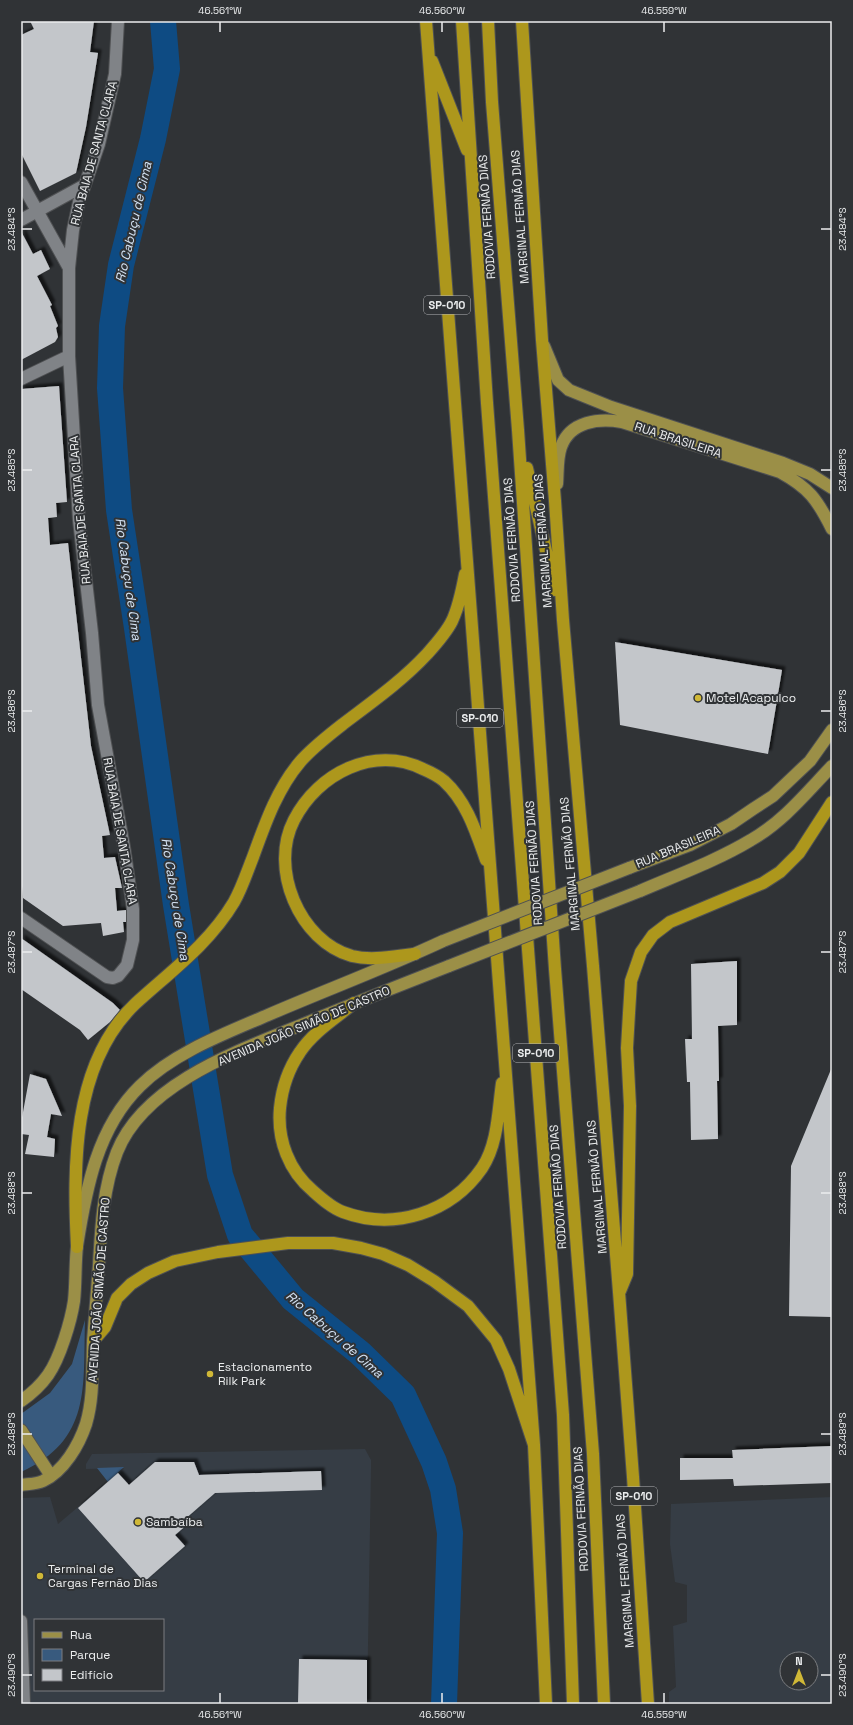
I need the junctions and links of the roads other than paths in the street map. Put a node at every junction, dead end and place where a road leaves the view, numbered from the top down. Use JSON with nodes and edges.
{"nodes":[{"id":1,"x":118,"y":21,"type":"edge"},
{"id":2,"x":426,"y":21,"type":"edge"},
{"id":3,"x":462,"y":21,"type":"edge"},
{"id":4,"x":488,"y":21,"type":"edge"},
{"id":5,"x":522,"y":21,"type":"edge"},
{"id":6,"x":428,"y":49,"type":"junction"},
{"id":7,"x":471,"y":160,"type":"junction"},
{"id":8,"x":21,"y":182,"type":"edge"},
{"id":9,"x":85,"y":185,"type":"junction"},
{"id":10,"x":38,"y":212,"type":"junction"},
{"id":11,"x":21,"y":220,"type":"edge"},
{"id":12,"x":69,"y":268,"type":"junction"},
{"id":13,"x":542,"y":340,"type":"junction"},
{"id":14,"x":69,"y":356,"type":"junction"},
{"id":15,"x":21,"y":380,"type":"edge"},
{"id":16,"x":518,"y":430,"type":"junction"},
{"id":17,"x":832,"y":488,"type":"edge"},
{"id":18,"x":555,"y":501,"type":"junction"},
{"id":19,"x":832,"y":528,"type":"edge"},
{"id":20,"x":468,"y":561,"type":"junction"},
{"id":21,"x":563,"y":620,"type":"junction"},
{"id":22,"x":832,"y":730,"type":"edge"},
{"id":23,"x":832,"y":766,"type":"edge"},
{"id":24,"x":832,"y":802,"type":"edge"},
{"id":25,"x":629,"y":868,"type":"joint"},
{"id":26,"x":491,"y":876,"type":"junction"},
{"id":27,"x":640,"y":891,"type":"joint"},
{"id":28,"x":21,"y":918,"type":"edge"},
{"id":29,"x":415,"y":954,"type":"junction"},
{"id":30,"x":354,"y":1003,"type":"junction"},
{"id":31,"x":506,"y":1060,"type":"junction"},
{"id":32,"x":77,"y":1247,"type":"junction"},
{"id":33,"x":619,"y":1292,"type":"junction"},
{"id":34,"x":94,"y":1340,"type":"junction"},
{"id":35,"x":21,"y":1401,"type":"edge"},
{"id":36,"x":21,"y":1430,"type":"edge"},
{"id":37,"x":534,"y":1446,"type":"junction"},
{"id":38,"x":52,"y":1476,"type":"junction"},
{"id":39,"x":21,"y":1485,"type":"edge"},
{"id":40,"x":21,"y":1621,"type":"edge"},
{"id":41,"x":647,"y":1703,"type":"edge"},
{"id":42,"x":24,"y":1704,"type":"edge"},
{"id":43,"x":546,"y":1704,"type":"edge"},
{"id":44,"x":573,"y":1704,"type":"edge"},
{"id":45,"x":604,"y":1704,"type":"edge"}],
"edges":[{"from":1,"to":9,"type":"street","name":"RUA BAIA DE SANTA CLARA"},
{"from":2,"to":6,"type":"highway","number":"SP-010"},
{"from":3,"to":7,"type":"highway","name":"RODOVIA FERNÃO DIAS","number":"SP-010"},
{"from":4,"to":16,"type":"highway","name":"RODOVIA FERNÃO DIAS","number":"SP-010"},
{"from":5,"to":13,"type":"highway","name":"MARGINAL FERNÃO DIAS","number":"SP-010"},
{"from":6,"to":7,"type":"highway"},
{"from":6,"to":20,"type":"highway","number":"SP-010"},
{"from":7,"to":44,"type":"highway","name":"RODOVIA FERNÃO DIAS","number":"SP-010"},
{"from":8,"to":10,"type":"street"},
{"from":9,"to":10,"type":"street"},
{"from":9,"to":12,"type":"street","name":"RUA BAIA DE SANTA CLARA"},
{"from":10,"to":11,"type":"street"},
{"from":10,"to":12,"type":"street"},
{"from":12,"to":14,"type":"street","name":"RUA BAIA DE SANTA CLARA"},
{"from":13,"to":17,"type":"main road","name":"RUA BRASILEIRA"},
{"from":13,"to":18,"type":"highway","name":"MARGINAL FERNÃO DIAS","number":"SP-010"},
{"from":14,"to":15,"type":"street"},
{"from":14,"to":28,"type":"street","name":"RUA BAIA DE SANTA CLARA"},
{"from":16,"to":21,"type":"highway"},
{"from":16,"to":45,"type":"highway","name":"RODOVIA FERNÃO DIAS","number":"SP-010"},
{"from":18,"to":19,"type":"main road","name":"RUA BRASILEIRA"},
{"from":18,"to":21,"type":"highway","name":"MARGINAL FERNÃO DIAS","number":"SP-010"},
{"from":20,"to":26,"type":"highway","number":"SP-010"},
{"from":20,"to":32,"type":"highway"},
{"from":21,"to":33,"type":"highway","name":"MARGINAL FERNÃO DIAS","number":"SP-010"},
{"from":22,"to":25,"type":"main road","name":"RUA BRASILEIRA"},
{"from":23,"to":27,"type":"main road","name":"RUA BRASILEIRA"},
{"from":24,"to":33,"type":"highway"},
{"from":25,"to":29,"type":"main road","name":"AVENIDA JOÃO SIMÃO DE CASTRO","bridge":true},
{"from":26,"to":29,"type":"highway"},
{"from":26,"to":31,"type":"highway","number":"SP-010"},
{"from":27,"to":30,"type":"main road","name":"AVENIDA JOÃO SIMÃO DE CASTRO","bridge":true},
{"from":29,"to":32,"type":"main road","name":"AVENIDA JOÃO SIMÃO DE CASTRO"},
{"from":30,"to":31,"type":"highway"},
{"from":30,"to":34,"type":"main road","name":"AVENIDA JOÃO SIMÃO DE CASTRO"},
{"from":31,"to":37,"type":"highway","number":"SP-010"},
{"from":32,"to":35,"type":"main road","name":"AVENIDA JOÃO SIMÃO DE CASTRO"},
{"from":33,"to":41,"type":"highway","name":"MARGINAL FERNÃO DIAS","number":"SP-010"},
{"from":34,"to":37,"type":"highway"},
{"from":34,"to":38,"type":"main road","name":"AVENIDA JOÃO SIMÃO DE CASTRO"},
{"from":36,"to":38,"type":"main road"},
{"from":37,"to":43,"type":"highway"},
{"from":38,"to":39,"type":"main road","name":"AVENIDA JOÃO SIMÃO DE CASTRO"},
{"from":40,"to":42,"type":"street"}]}
